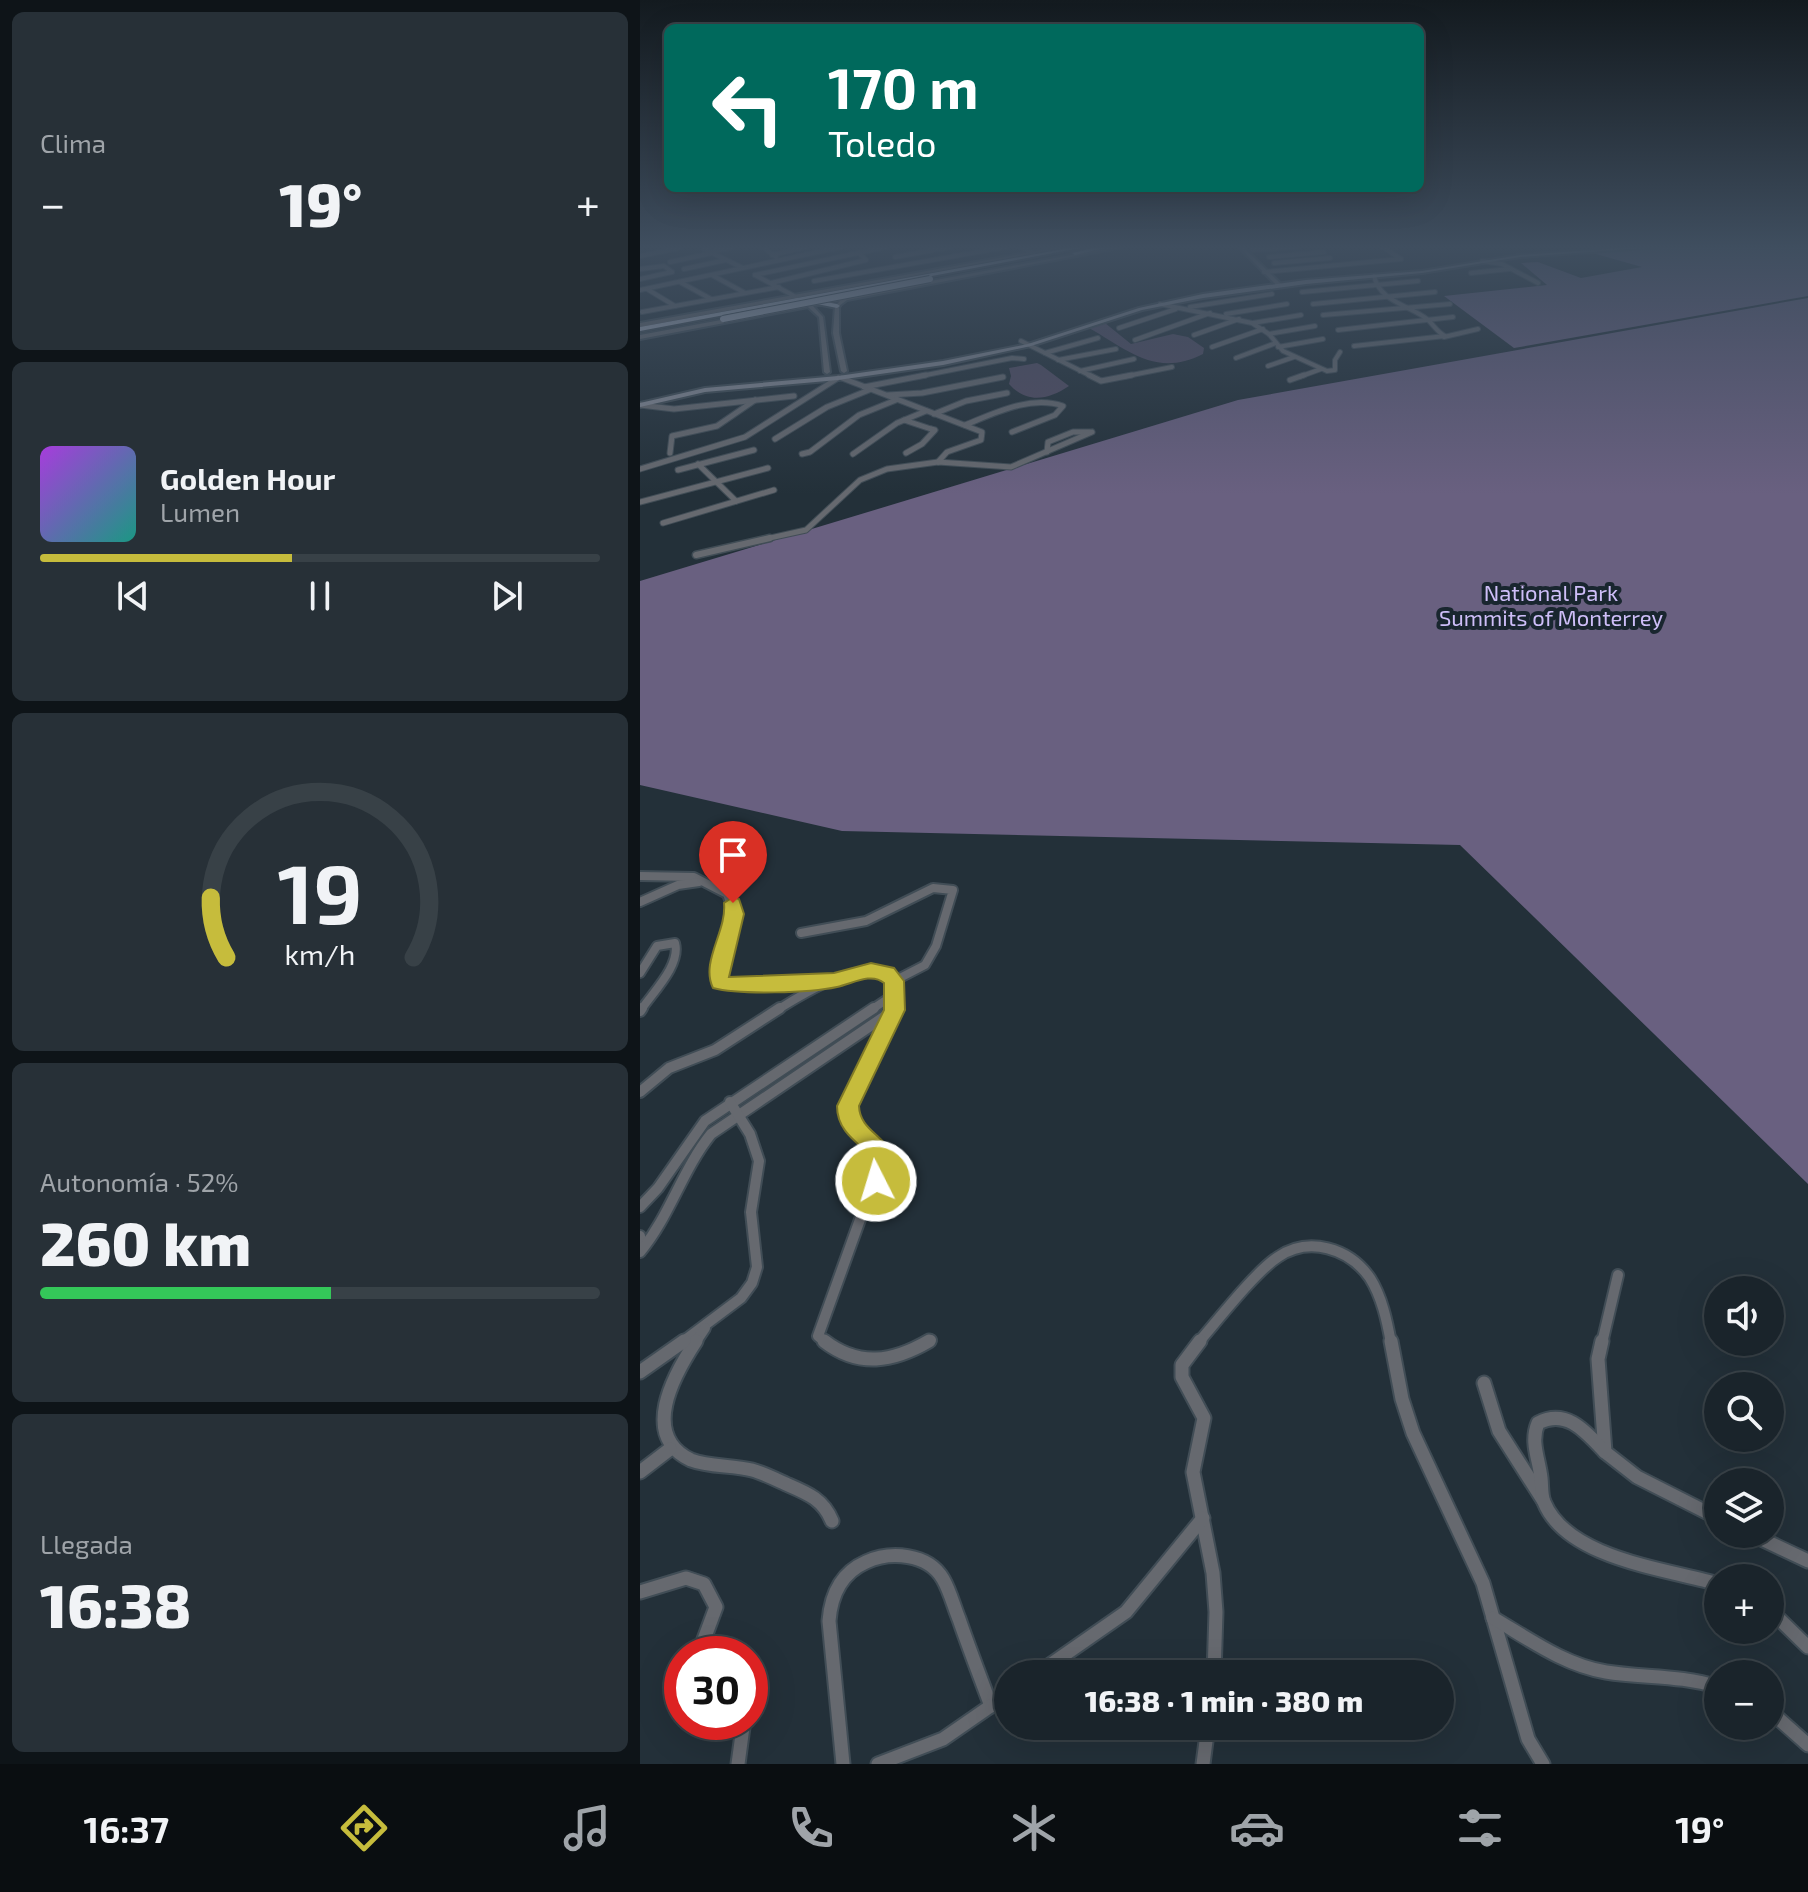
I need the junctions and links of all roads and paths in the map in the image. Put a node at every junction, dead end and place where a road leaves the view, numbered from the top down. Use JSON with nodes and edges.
{"nodes":[{"id":1,"x":662,"y":329,"type":"edge"},
{"id":2,"x":664,"y":329,"type":"edge"},
{"id":3,"x":836,"y":329,"type":"edge"},
{"id":4,"x":1058,"y":329,"type":"edge"},
{"id":5,"x":1079,"y":329,"type":"edge"},
{"id":6,"x":1165,"y":329,"type":"edge"},
{"id":7,"x":1210,"y":329,"type":"edge"},
{"id":8,"x":1263,"y":329,"type":"joint"},
{"id":9,"x":1296,"y":329,"type":"edge"},
{"id":10,"x":1344,"y":329,"type":"edge"},
{"id":11,"x":1429,"y":329,"type":"edge"},
{"id":12,"x":1431,"y":329,"type":"edge"},
{"id":13,"x":1477,"y":329,"type":"edge"},
{"id":14,"x":1338,"y":330,"type":"dead end"},
{"id":15,"x":640,"y":331,"type":"edge"},
{"id":16,"x":650,"y":332,"type":"junction"},
{"id":17,"x":823,"y":332,"type":"joint"},
{"id":18,"x":1432,"y":333,"type":"junction"},
{"id":19,"x":836,"y":334,"type":"junction"},
{"id":20,"x":1269,"y":334,"type":"junction"},
{"id":21,"x":1194,"y":335,"type":"dead end"},
{"id":22,"x":1098,"y":338,"type":"dead end"},
{"id":23,"x":1323,"y":339,"type":"dead end"},
{"id":24,"x":1135,"y":340,"type":"dead end"},
{"id":25,"x":1021,"y":341,"type":"junction"},
{"id":26,"x":1029,"y":345,"type":"junction"},
{"id":27,"x":1277,"y":345,"type":"junction"},
{"id":28,"x":1354,"y":346,"type":"dead end"},
{"id":29,"x":1212,"y":347,"type":"dead end"},
{"id":30,"x":1116,"y":349,"type":"dead end"},
{"id":31,"x":1340,"y":352,"type":"dead end"},
{"id":32,"x":1045,"y":353,"type":"junction"},
{"id":33,"x":826,"y":356,"type":"junction"},
{"id":34,"x":1294,"y":357,"type":"junction"},
{"id":35,"x":1236,"y":358,"type":"dead end"},
{"id":36,"x":1134,"y":359,"type":"dead end"},
{"id":37,"x":1058,"y":360,"type":"junction"},
{"id":38,"x":1268,"y":366,"type":"dead end"},
{"id":39,"x":1172,"y":367,"type":"dead end"},
{"id":40,"x":1322,"y":369,"type":"junction"},
{"id":41,"x":884,"y":370,"type":"junction"},
{"id":42,"x":1079,"y":372,"type":"junction"},
{"id":43,"x":937,"y":374,"type":"junction"},
{"id":44,"x":825,"y":376,"type":"junction"},
{"id":45,"x":844,"y":377,"type":"junction"},
{"id":46,"x":1290,"y":380,"type":"dead end"},
{"id":47,"x":727,"y":385,"type":"junction"},
{"id":48,"x":958,"y":386,"type":"junction"},
{"id":49,"x":866,"y":389,"type":"junction"},
{"id":50,"x":883,"y":395,"type":"junction"},
{"id":51,"x":794,"y":396,"type":"dead end"},
{"id":52,"x":640,"y":398,"type":"edge"},
{"id":53,"x":804,"y":398,"type":"junction"},
{"id":54,"x":756,"y":400,"type":"junction"},
{"id":55,"x":894,"y":400,"type":"junction"},
{"id":56,"x":662,"y":401,"type":"junction"},
{"id":57,"x":640,"y":405,"type":"edge"},
{"id":58,"x":653,"y":407,"type":"junction"},
{"id":59,"x":669,"y":409,"type":"junction"},
{"id":60,"x":817,"y":410,"type":"junction"},
{"id":61,"x":924,"y":411,"type":"junction"},
{"id":62,"x":936,"y":415,"type":"junction"},
{"id":63,"x":902,"y":419,"type":"junction"},
{"id":64,"x":1039,"y":420,"type":"junction"},
{"id":65,"x":968,"y":425,"type":"junction"},
{"id":66,"x":931,"y":429,"type":"junction"},
{"id":67,"x":1092,"y":432,"type":"dead end"},
{"id":68,"x":874,"y":437,"type":"dead end"},
{"id":69,"x":822,"y":439,"type":"dead end"},
{"id":70,"x":754,"y":450,"type":"dead end"},
{"id":71,"x":670,"y":453,"type":"dead end"},
{"id":72,"x":938,"y":462,"type":"junction"},
{"id":73,"x":698,"y":464,"type":"junction"},
{"id":74,"x":768,"y":468,"type":"dead end"},
{"id":75,"x":640,"y":469,"type":"edge"},
{"id":76,"x":678,"y":470,"type":"dead end"},
{"id":77,"x":717,"y":480,"type":"junction"},
{"id":78,"x":774,"y":490,"type":"dead end"},
{"id":79,"x":736,"y":501,"type":"junction"},
{"id":80,"x":640,"y":502,"type":"edge"},
{"id":81,"x":663,"y":523,"type":"dead end"},
{"id":82,"x":696,"y":555,"type":"dead end"},
{"id":83,"x":656,"y":875,"type":"junction"},
{"id":84,"x":640,"y":876,"type":"edge"},
{"id":85,"x":704,"y":881,"type":"junction"},
{"id":86,"x":651,"y":896,"type":"junction"},
{"id":87,"x":640,"y":902,"type":"edge"},
{"id":88,"x":801,"y":933,"type":"dead end"},
{"id":89,"x":640,"y":973,"type":"edge"},
{"id":90,"x":834,"y":981,"type":"junction"},
{"id":91,"x":894,"y":981,"type":"junction"},
{"id":92,"x":895,"y":994,"type":"junction"},
{"id":93,"x":894,"y":1010,"type":"junction"},
{"id":94,"x":640,"y":1011,"type":"edge"},
{"id":95,"x":640,"y":1092,"type":"edge"},
{"id":96,"x":730,"y":1102,"type":"junction"},
{"id":97,"x":738,"y":1113,"type":"junction"},
{"id":98,"x":640,"y":1207,"type":"edge"},
{"id":99,"x":640,"y":1236,"type":"edge"},
{"id":100,"x":640,"y":1243,"type":"edge"},
{"id":101,"x":640,"y":1252,"type":"edge"},
{"id":102,"x":1618,"y":1275,"type":"dead end"},
{"id":103,"x":707,"y":1324,"type":"junction"},
{"id":104,"x":931,"y":1340,"type":"dead end"},
{"id":105,"x":640,"y":1372,"type":"edge"},
{"id":106,"x":1484,"y":1383,"type":"dead end"},
{"id":107,"x":670,"y":1449,"type":"junction"},
{"id":108,"x":1605,"y":1452,"type":"junction"},
{"id":109,"x":640,"y":1472,"type":"edge"},
{"id":110,"x":1543,"y":1501,"type":"junction"},
{"id":111,"x":1704,"y":1511,"type":"edge"},
{"id":112,"x":1203,"y":1518,"type":"junction"},
{"id":113,"x":832,"y":1521,"type":"dead end"},
{"id":114,"x":1781,"y":1548,"type":"edge"},
{"id":115,"x":1808,"y":1561,"type":"edge"},
{"id":116,"x":1704,"y":1580,"type":"edge"},
{"id":117,"x":640,"y":1592,"type":"edge"},
{"id":118,"x":1493,"y":1618,"type":"junction"},
{"id":119,"x":1784,"y":1624,"type":"edge"},
{"id":120,"x":705,"y":1636,"type":"edge"},
{"id":121,"x":1808,"y":1647,"type":"edge"},
{"id":122,"x":1057,"y":1660,"type":"edge"},
{"id":123,"x":1214,"y":1660,"type":"edge"},
{"id":124,"x":1704,"y":1684,"type":"edge"},
{"id":125,"x":994,"y":1704,"type":"edge"},
{"id":126,"x":991,"y":1706,"type":"junction"},
{"id":127,"x":1784,"y":1724,"type":"edge"},
{"id":128,"x":741,"y":1740,"type":"edge"},
{"id":129,"x":1206,"y":1740,"type":"edge"},
{"id":130,"x":1808,"y":1745,"type":"edge"},
{"id":131,"x":738,"y":1764,"type":"edge"},
{"id":132,"x":843,"y":1764,"type":"edge"},
{"id":133,"x":878,"y":1764,"type":"edge"},
{"id":134,"x":1203,"y":1764,"type":"edge"},
{"id":135,"x":1543,"y":1764,"type":"edge"}],
"edges":[{"from":1,"to":16,"type":"highway"},
{"from":2,"to":16,"type":"highway"},
{"from":3,"to":19,"type":"street"},
{"from":4,"to":25,"type":"main road"},
{"from":5,"to":26,"type":"main road"},
{"from":6,"to":24,"type":"street"},
{"from":7,"to":21,"type":"street"},
{"from":8,"to":20,"type":"street"},
{"from":8,"to":29,"type":"street"},
{"from":9,"to":20,"type":"street"},
{"from":10,"to":14,"type":"street"},
{"from":11,"to":18,"type":"street"},
{"from":12,"to":18,"type":"street"},
{"from":13,"to":18,"type":"street"},
{"from":15,"to":16,"type":"highway"},
{"from":17,"to":19,"type":"street"},
{"from":17,"to":33,"type":"street"},
{"from":18,"to":28,"type":"street"},
{"from":19,"to":45,"type":"street"},
{"from":20,"to":27,"type":"street"},
{"from":22,"to":32,"type":"street"},
{"from":23,"to":27,"type":"street"},
{"from":25,"to":26,"type":"street"},
{"from":25,"to":41,"type":"main road"},
{"from":26,"to":32,"type":"street"},
{"from":26,"to":41,"type":"main road"},
{"from":27,"to":34,"type":"street"},
{"from":27,"to":35,"type":"street"},
{"from":30,"to":37,"type":"street"},
{"from":31,"to":40,"type":"street"},
{"from":32,"to":37,"type":"street"},
{"from":33,"to":44,"type":"street"},
{"from":33,"to":45,"type":"street"},
{"from":34,"to":38,"type":"street"},
{"from":34,"to":40,"type":"street"},
{"from":36,"to":42,"type":"street"},
{"from":37,"to":42,"type":"street"},
{"from":39,"to":42,"type":"street"},
{"from":40,"to":46,"type":"street"},
{"from":41,"to":45,"type":"main road"},
{"from":41,"to":45,"type":"main road"},
{"from":43,"to":43,"type":"street"},
{"from":43,"to":49,"type":"street"},
{"from":44,"to":45,"type":"main road"},
{"from":44,"to":47,"type":"main road"},
{"from":44,"to":53,"type":"street"},
{"from":45,"to":49,"type":"street"},
{"from":45,"to":53,"type":"street"},
{"from":47,"to":52,"type":"main road"},
{"from":47,"to":56,"type":"main road"},
{"from":48,"to":48,"type":"street"},
{"from":48,"to":50,"type":"street"},
{"from":49,"to":50,"type":"street"},
{"from":49,"to":60,"type":"street"},
{"from":50,"to":55,"type":"street"},
{"from":51,"to":54,"type":"street"},
{"from":53,"to":75,"type":"street"},
{"from":54,"to":59,"type":"street"},
{"from":54,"to":71,"type":"street"},
{"from":55,"to":61,"type":"street"},
{"from":55,"to":69,"type":"street"},
{"from":56,"to":57,"type":"main road"},
{"from":56,"to":58,"type":"street"},
{"from":56,"to":59,"type":"street"},
{"from":57,"to":58,"type":"street"},
{"from":58,"to":59,"type":"street"},
{"from":60,"to":60,"type":"street"},
{"from":61,"to":62,"type":"street"},
{"from":61,"to":63,"type":"street"},
{"from":62,"to":62,"type":"street"},
{"from":62,"to":65,"type":"street"},
{"from":63,"to":66,"type":"street"},
{"from":63,"to":68,"type":"street"},
{"from":64,"to":64,"type":"street"},
{"from":64,"to":65,"type":"street"},
{"from":65,"to":72,"type":"street"},
{"from":66,"to":66,"type":"street"},
{"from":67,"to":72,"type":"street"},
{"from":70,"to":73,"type":"street"},
{"from":72,"to":82,"type":"street"},
{"from":73,"to":76,"type":"street"},
{"from":73,"to":77,"type":"street"},
{"from":74,"to":77,"type":"street"},
{"from":77,"to":79,"type":"street"},
{"from":77,"to":80,"type":"street"},
{"from":78,"to":79,"type":"street"},
{"from":79,"to":81,"type":"street"},
{"from":83,"to":84,"type":"street"},
{"from":83,"to":85,"type":"street"},
{"from":83,"to":86,"type":"street"},
{"from":85,"to":86,"type":"street"},
{"from":85,"to":90,"type":"street"},
{"from":86,"to":87,"type":"street"},
{"from":88,"to":91,"type":"street"},
{"from":89,"to":94,"type":"street"},
{"from":90,"to":91,"type":"street"},
{"from":90,"to":95,"type":"street"},
{"from":91,"to":92,"type":"street"},
{"from":92,"to":93,"type":"street"},
{"from":92,"to":96,"type":"street"},
{"from":93,"to":97,"type":"street"},
{"from":93,"to":104,"type":"street"},
{"from":96,"to":97,"type":"street"},
{"from":96,"to":98,"type":"street"},
{"from":97,"to":101,"type":"street"},
{"from":97,"to":103,"type":"street"},
{"from":99,"to":100,"type":"street"},
{"from":102,"to":108,"type":"street"},
{"from":103,"to":105,"type":"street"},
{"from":103,"to":107,"type":"street"},
{"from":106,"to":110,"type":"street"},
{"from":107,"to":109,"type":"street"},
{"from":107,"to":113,"type":"street"},
{"from":108,"to":110,"type":"street"},
{"from":108,"to":111,"type":"street"},
{"from":110,"to":116,"type":"street"},
{"from":112,"to":118,"type":"street"},
{"from":112,"to":122,"type":"street"},
{"from":112,"to":123,"type":"street"},
{"from":114,"to":115,"type":"street"},
{"from":117,"to":120,"type":"street"},
{"from":118,"to":124,"type":"street"},
{"from":118,"to":135,"type":"street"},
{"from":119,"to":121,"type":"street"},
{"from":125,"to":126,"type":"street"},
{"from":126,"to":132,"type":"street"},
{"from":126,"to":133,"type":"street"},
{"from":127,"to":130,"type":"street"},
{"from":128,"to":131,"type":"street"},
{"from":129,"to":134,"type":"street"}]}
